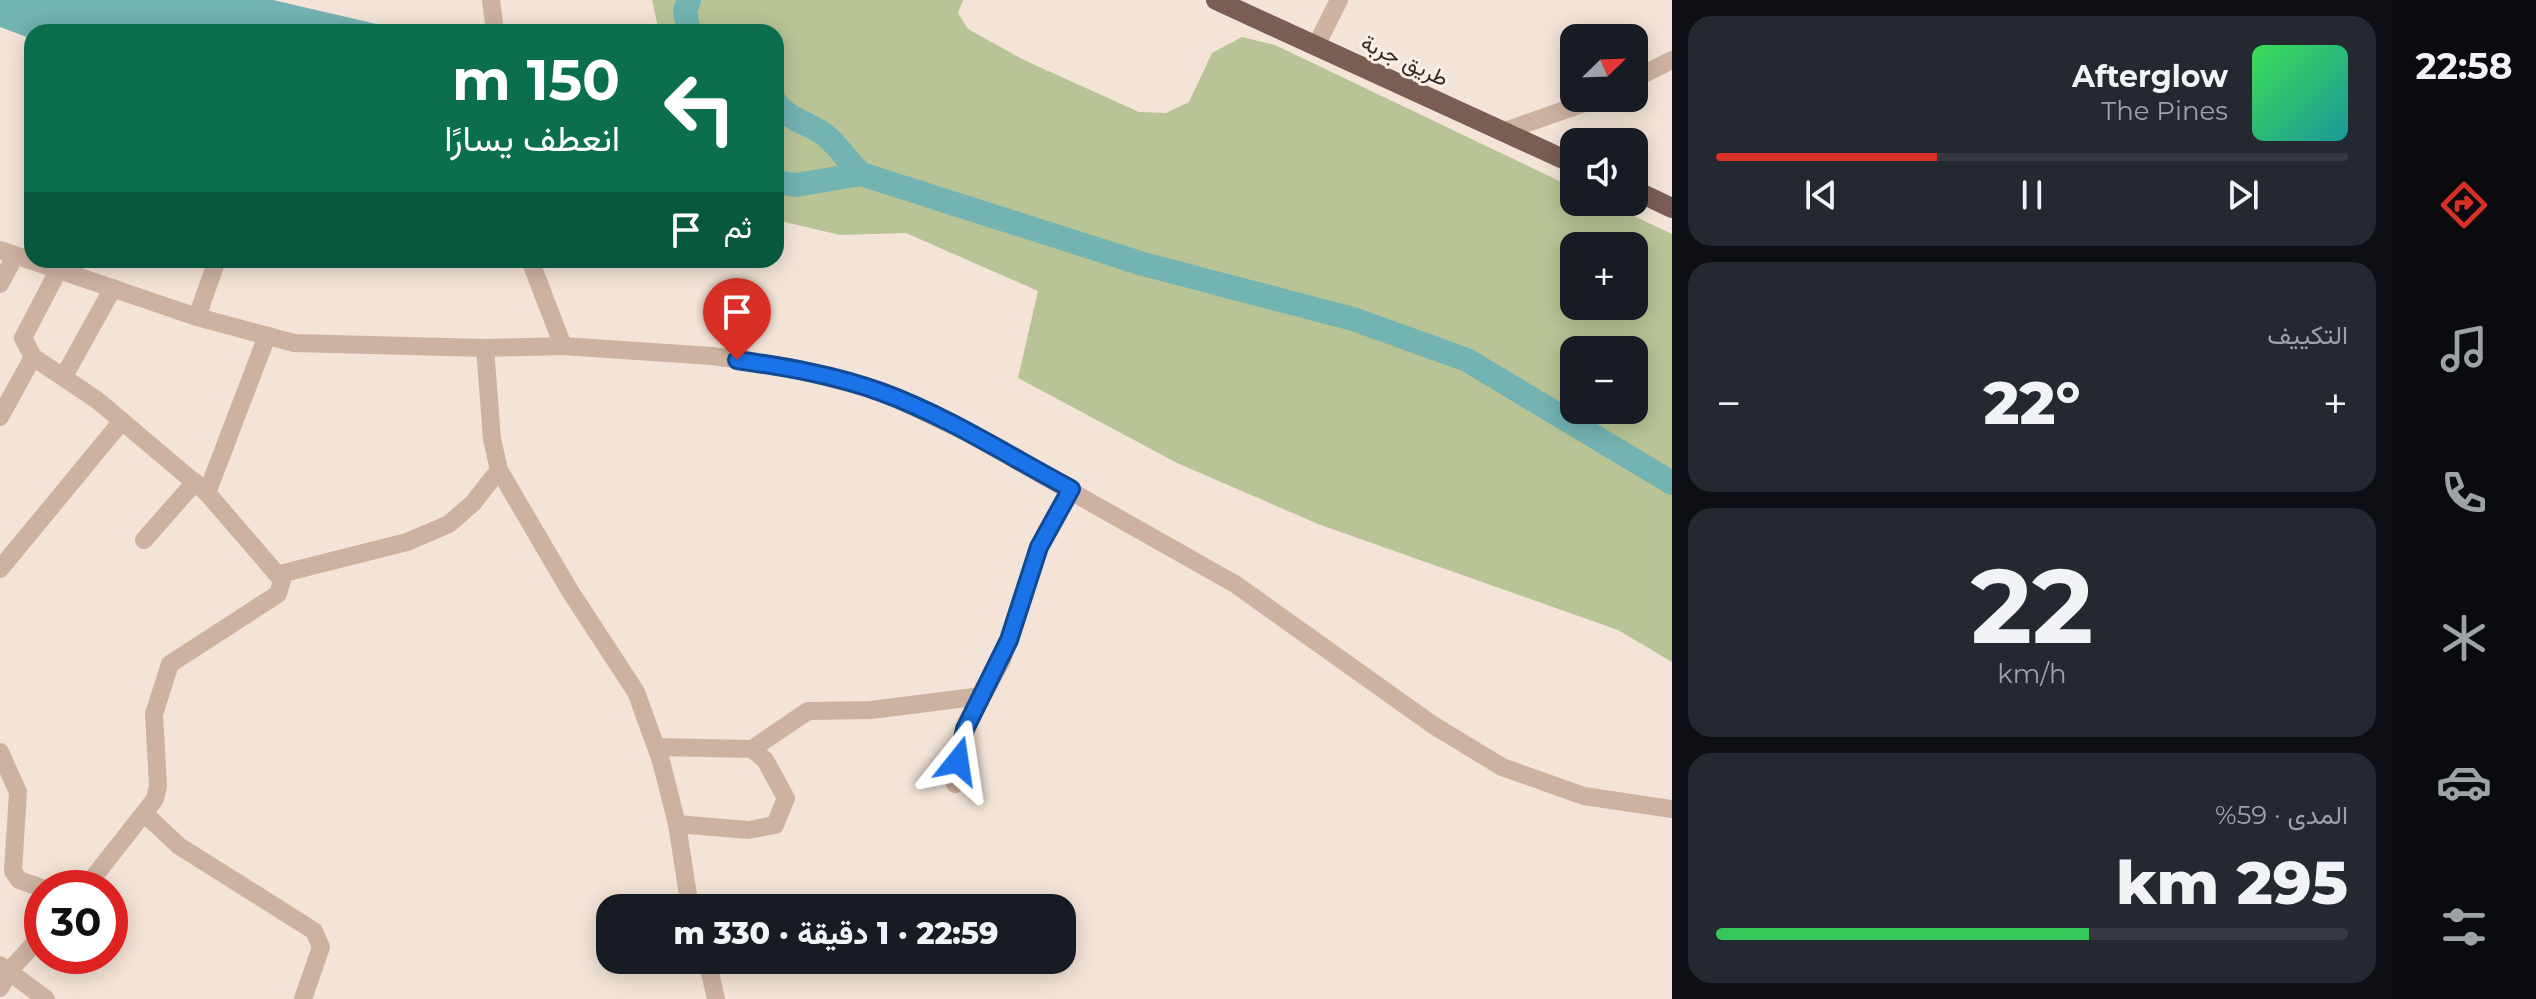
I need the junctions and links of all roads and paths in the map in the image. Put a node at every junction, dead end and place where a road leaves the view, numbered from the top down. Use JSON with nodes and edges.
{"nodes":[{"id":1,"x":491,"y":0,"type":"edge"},
{"id":2,"x":1216,"y":0,"type":"edge"},
{"id":3,"x":1339,"y":0,"type":"edge"},
{"id":4,"x":494,"y":24,"type":"edge"},
{"id":5,"x":1316,"y":46,"type":"junction"},
{"id":6,"x":1672,"y":60,"type":"edge"},
{"id":7,"x":1648,"y":72,"type":"edge"},
{"id":8,"x":1560,"y":112,"type":"edge"},
{"id":9,"x":1502,"y":132,"type":"junction"},
{"id":10,"x":1560,"y":158,"type":"edge"},
{"id":11,"x":1648,"y":197,"type":"edge"},
{"id":12,"x":1672,"y":208,"type":"edge"},
{"id":13,"x":8,"y":253,"type":"edge"},
{"id":14,"x":56,"y":268,"type":"edge"},
{"id":15,"x":214,"y":268,"type":"edge"},
{"id":16,"x":533,"y":268,"type":"edge"},
{"id":17,"x":59,"y":269,"type":"junction"},
{"id":18,"x":0,"y":284,"type":"edge"},
{"id":19,"x":113,"y":288,"type":"junction"},
{"id":20,"x":197,"y":317,"type":"junction"},
{"id":21,"x":267,"y":336,"type":"junction"},
{"id":22,"x":563,"y":346,"type":"junction"},
{"id":23,"x":485,"y":348,"type":"junction"},
{"id":24,"x":33,"y":357,"type":"junction"},
{"id":25,"x":64,"y":376,"type":"junction"},
{"id":26,"x":0,"y":417,"type":"edge"},
{"id":27,"x":122,"y":421,"type":"junction"},
{"id":28,"x":499,"y":470,"type":"junction"},
{"id":29,"x":201,"y":487,"type":"junction"},
{"id":30,"x":1071,"y":489,"type":"junction"},
{"id":31,"x":144,"y":540,"type":"dead end"},
{"id":32,"x":0,"y":569,"type":"edge"},
{"id":33,"x":280,"y":574,"type":"junction"},
{"id":34,"x":982,"y":696,"type":"junction"},
{"id":35,"x":657,"y":747,"type":"junction"},
{"id":36,"x":752,"y":749,"type":"junction"},
{"id":37,"x":0,"y":752,"type":"edge"},
{"id":38,"x":955,"y":784,"type":"dead end"},
{"id":39,"x":1672,"y":809,"type":"edge"},
{"id":40,"x":145,"y":814,"type":"junction"},
{"id":41,"x":677,"y":824,"type":"junction"},
{"id":42,"x":100,"y":870,"type":"edge"},
{"id":43,"x":24,"y":882,"type":"edge"},
{"id":44,"x":688,"y":894,"type":"edge"},
{"id":45,"x":24,"y":951,"type":"edge"},
{"id":46,"x":5,"y":967,"type":"edge"},
{"id":47,"x":710,"y":974,"type":"edge"},
{"id":48,"x":0,"y":988,"type":"edge"},
{"id":49,"x":46,"y":999,"type":"edge"},
{"id":50,"x":303,"y":999,"type":"edge"},
{"id":51,"x":716,"y":999,"type":"edge"}],
"edges":[{"from":1,"to":4,"type":"street"},
{"from":2,"to":5,"type":"main road","name":"طريق جربة"},
{"from":3,"to":5,"type":"street"},
{"from":5,"to":9,"type":"main road","name":"طريق جربة"},
{"from":6,"to":7,"type":"street"},
{"from":8,"to":9,"type":"street"},
{"from":9,"to":10,"type":"main road","name":"طريق جربة"},
{"from":11,"to":12,"type":"main road"},
{"from":13,"to":18,"type":"street"},
{"from":14,"to":17,"type":"street"},
{"from":15,"to":20,"type":"street"},
{"from":16,"to":22,"type":"street"},
{"from":17,"to":19,"type":"street"},
{"from":17,"to":24,"type":"street"},
{"from":19,"to":20,"type":"street"},
{"from":19,"to":25,"type":"street"},
{"from":20,"to":21,"type":"street"},
{"from":21,"to":23,"type":"street"},
{"from":21,"to":29,"type":"street"},
{"from":22,"to":23,"type":"street"},
{"from":22,"to":30,"type":"street"},
{"from":23,"to":28,"type":"street"},
{"from":24,"to":25,"type":"street"},
{"from":24,"to":26,"type":"street"},
{"from":25,"to":27,"type":"street"},
{"from":27,"to":29,"type":"street"},
{"from":27,"to":32,"type":"street"},
{"from":28,"to":33,"type":"street"},
{"from":28,"to":35,"type":"street"},
{"from":29,"to":31,"type":"street"},
{"from":29,"to":33,"type":"street"},
{"from":30,"to":34,"type":"street"},
{"from":30,"to":39,"type":"street"},
{"from":33,"to":40,"type":"street"},
{"from":34,"to":36,"type":"street"},
{"from":34,"to":38,"type":"street"},
{"from":35,"to":36,"type":"street"},
{"from":35,"to":41,"type":"street"},
{"from":36,"to":41,"type":"street"},
{"from":37,"to":43,"type":"street"},
{"from":40,"to":42,"type":"street"},
{"from":40,"to":50,"type":"street"},
{"from":41,"to":44,"type":"street"},
{"from":45,"to":46,"type":"street"},
{"from":46,"to":48,"type":"street"},
{"from":46,"to":49,"type":"street"},
{"from":47,"to":51,"type":"street"}]}
